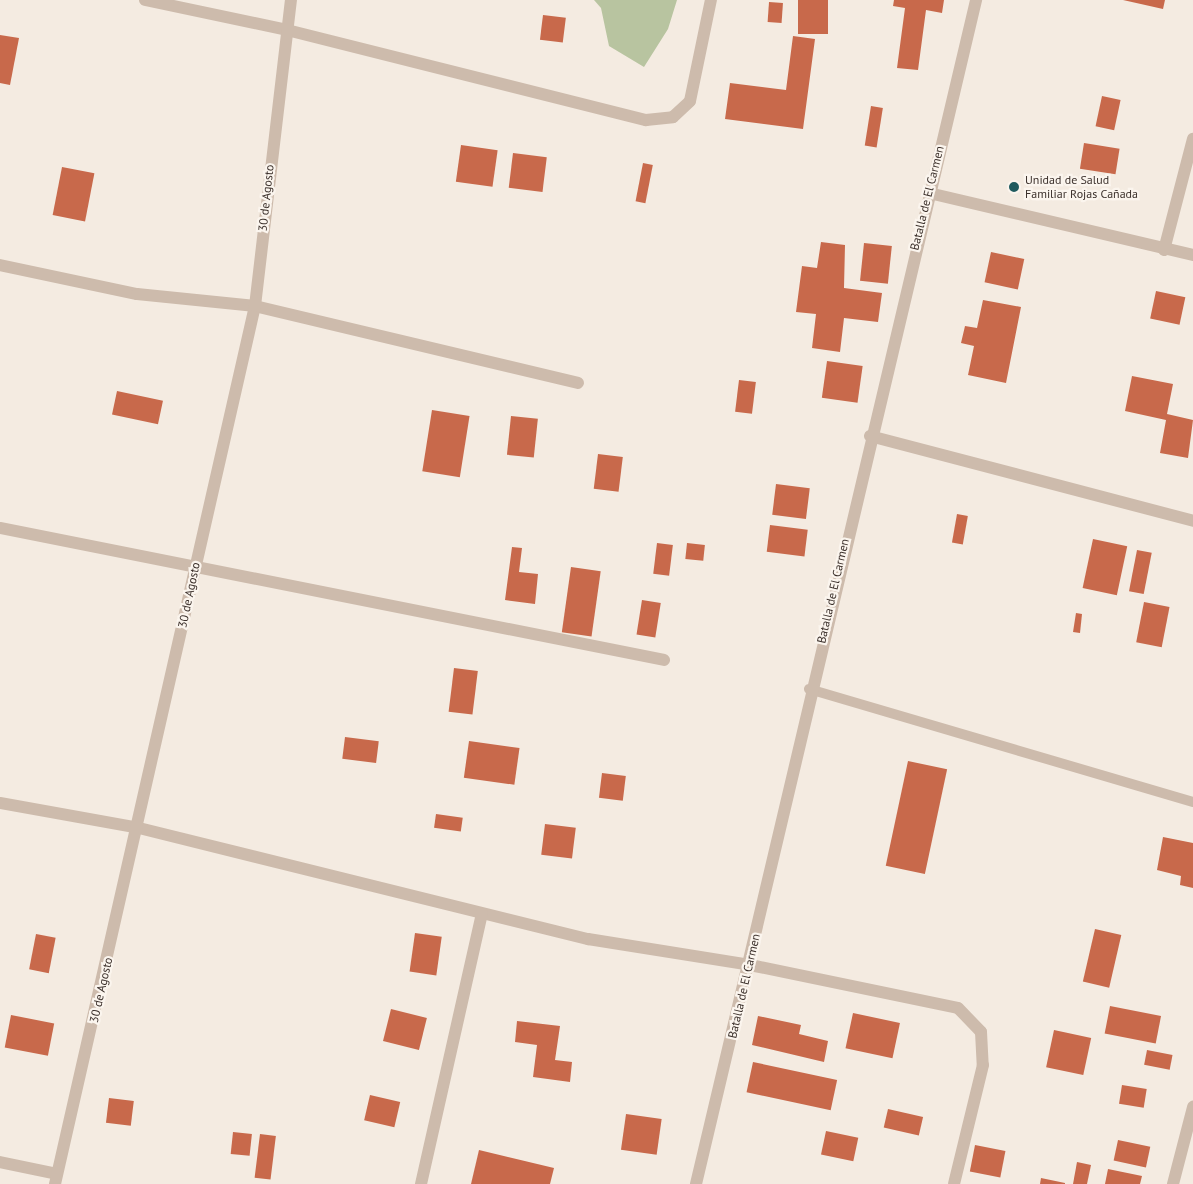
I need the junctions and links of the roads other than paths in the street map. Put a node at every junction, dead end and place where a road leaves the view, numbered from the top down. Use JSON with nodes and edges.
{"nodes":[{"id":1,"x":145,"y":0,"type":"edge"},
{"id":2,"x":290,"y":0,"type":"edge"},
{"id":3,"x":711,"y":0,"type":"edge"},
{"id":4,"x":976,"y":0,"type":"edge"},
{"id":5,"x":287,"y":30,"type":"junction"},
{"id":6,"x":1193,"y":139,"type":"edge"},
{"id":7,"x":929,"y":193,"type":"junction"},
{"id":8,"x":1164,"y":250,"type":"junction"},
{"id":9,"x":1193,"y":255,"type":"edge"},
{"id":10,"x":0,"y":265,"type":"edge"},
{"id":11,"x":255,"y":306,"type":"junction"},
{"id":12,"x":578,"y":382,"type":"dead end"},
{"id":13,"x":870,"y":436,"type":"junction"},
{"id":14,"x":1193,"y":520,"type":"edge"},
{"id":15,"x":0,"y":528,"type":"edge"},
{"id":16,"x":194,"y":569,"type":"junction"},
{"id":17,"x":664,"y":660,"type":"dead end"},
{"id":18,"x":809,"y":689,"type":"junction"},
{"id":19,"x":1193,"y":802,"type":"edge"},
{"id":20,"x":0,"y":803,"type":"edge"},
{"id":21,"x":139,"y":828,"type":"junction"},
{"id":22,"x":482,"y":914,"type":"junction"},
{"id":23,"x":750,"y":965,"type":"junction"},
{"id":24,"x":1193,"y":1107,"type":"edge"},
{"id":25,"x":0,"y":1162,"type":"edge"},
{"id":26,"x":56,"y":1179,"type":"edge"},
{"id":27,"x":421,"y":1184,"type":"edge"},
{"id":28,"x":696,"y":1184,"type":"edge"},
{"id":29,"x":954,"y":1184,"type":"edge"},
{"id":30,"x":1173,"y":1184,"type":"edge"}],
"edges":[{"from":1,"to":5,"type":"street"},
{"from":2,"to":5,"type":"street","name":"30 de Agosto"},
{"from":3,"to":5,"type":"street"},
{"from":4,"to":7,"type":"street","name":"Batalla de El Carmen"},
{"from":5,"to":11,"type":"street","name":"30 de Agosto"},
{"from":6,"to":8,"type":"street"},
{"from":7,"to":8,"type":"street"},
{"from":7,"to":13,"type":"street","name":"Batalla de El Carmen"},
{"from":8,"to":9,"type":"street"},
{"from":10,"to":11,"type":"street"},
{"from":11,"to":12,"type":"street"},
{"from":11,"to":16,"type":"street","name":"30 de Agosto"},
{"from":13,"to":14,"type":"street"},
{"from":13,"to":18,"type":"street","name":"Batalla de El Carmen"},
{"from":15,"to":16,"type":"street"},
{"from":16,"to":17,"type":"street"},
{"from":16,"to":21,"type":"street","name":"30 de Agosto"},
{"from":18,"to":19,"type":"lane"},
{"from":18,"to":23,"type":"street","name":"Batalla de El Carmen"},
{"from":20,"to":21,"type":"street"},
{"from":21,"to":22,"type":"street"},
{"from":21,"to":26,"type":"street","name":"30 de Agosto"},
{"from":22,"to":23,"type":"street"},
{"from":22,"to":27,"type":"street"},
{"from":23,"to":28,"type":"street","name":"Batalla de El Carmen"},
{"from":23,"to":29,"type":"street"},
{"from":24,"to":30,"type":"street"},
{"from":25,"to":26,"type":"street"}]}
